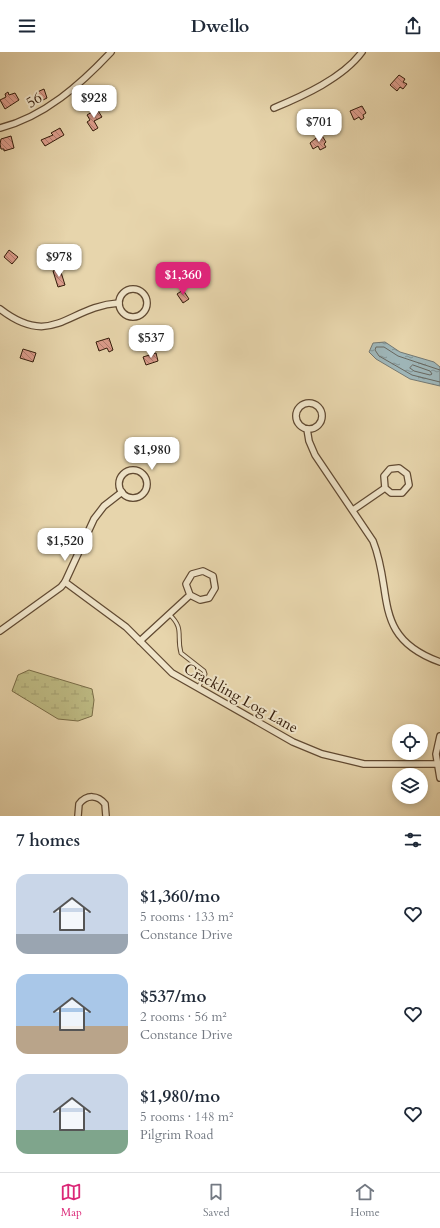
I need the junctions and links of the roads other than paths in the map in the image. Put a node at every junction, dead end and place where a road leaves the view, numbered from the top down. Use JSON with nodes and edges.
{"nodes":[{"id":1,"x":111,"y":52,"type":"edge"},
{"id":2,"x":362,"y":52,"type":"edge"},
{"id":3,"x":274,"y":108,"type":"dead end"},
{"id":4,"x":0,"y":128,"type":"edge"},
{"id":5,"x":119,"y":303,"type":"junction"},
{"id":6,"x":0,"y":309,"type":"edge"},
{"id":7,"x":307,"y":429,"type":"junction"},
{"id":8,"x":384,"y":488,"type":"junction"},
{"id":9,"x":122,"y":492,"type":"junction"},
{"id":10,"x":353,"y":510,"type":"junction"},
{"id":11,"x":66,"y":582,"type":"junction"},
{"id":12,"x":190,"y":595,"type":"junction"},
{"id":13,"x":169,"y":614,"type":"junction"},
{"id":14,"x":0,"y":632,"type":"edge"},
{"id":15,"x":140,"y":641,"type":"junction"},
{"id":16,"x":440,"y":662,"type":"edge"},
{"id":17,"x":198,"y":688,"type":"junction"},
{"id":18,"x":440,"y":736,"type":"edge"},
{"id":19,"x":437,"y":764,"type":"junction"},
{"id":20,"x":440,"y":778,"type":"edge"},
{"id":21,"x":78,"y":816,"type":"edge"},
{"id":22,"x":106,"y":816,"type":"edge"}],
"edges":[{"from":1,"to":4,"type":"street","name":"56"},
{"from":2,"to":3,"type":"street"},
{"from":5,"to":5,"type":"street"},
{"from":5,"to":6,"type":"street"},
{"from":7,"to":7,"type":"street"},
{"from":7,"to":10,"type":"street"},
{"from":8,"to":8,"type":"street"},
{"from":8,"to":10,"type":"street"},
{"from":9,"to":9,"type":"street"},
{"from":9,"to":11,"type":"street"},
{"from":10,"to":16,"type":"street"},
{"from":11,"to":14,"type":"street"},
{"from":11,"to":15,"type":"street","name":"Crackling Log Lane"},
{"from":12,"to":12,"type":"street"},
{"from":12,"to":13,"type":"street"},
{"from":13,"to":15,"type":"street"},
{"from":13,"to":17,"type":"lane"},
{"from":15,"to":17,"type":"street","name":"Crackling Log Lane"},
{"from":17,"to":19,"type":"street","name":"Crackling Log Lane"},
{"from":18,"to":19,"type":"street"},
{"from":19,"to":20,"type":"street"},
{"from":21,"to":22,"type":"street"}]}
